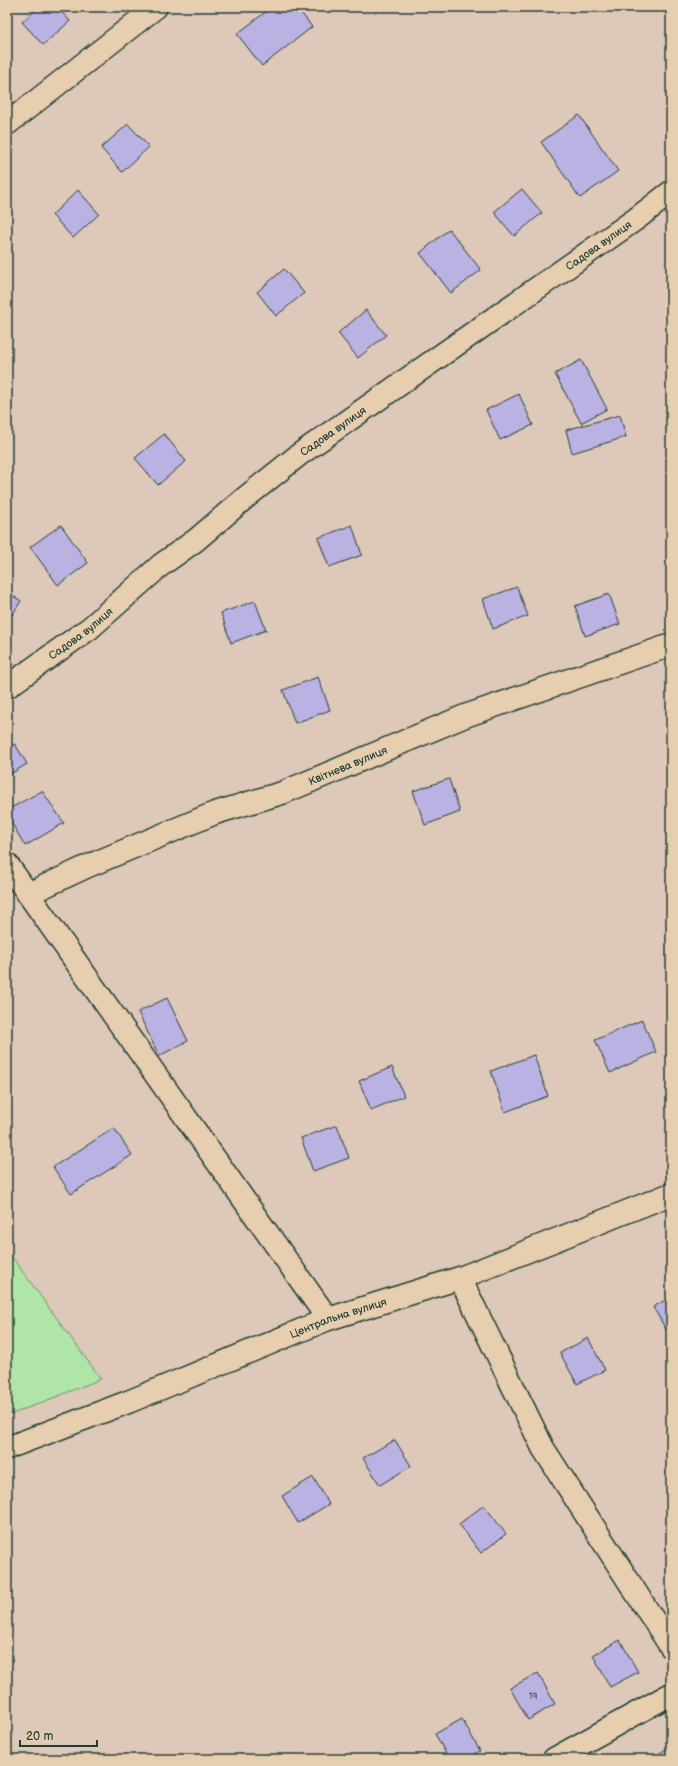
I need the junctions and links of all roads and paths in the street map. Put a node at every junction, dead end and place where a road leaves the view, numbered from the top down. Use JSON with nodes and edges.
{"nodes":[{"id":1,"x":156,"y":7,"type":"edge"},
{"id":2,"x":7,"y":124,"type":"edge"},
{"id":3,"x":671,"y":192,"type":"edge"},
{"id":4,"x":671,"y":645,"type":"edge"},
{"id":5,"x":7,"y":687,"type":"edge"},
{"id":6,"x":7,"y":864,"type":"edge"},
{"id":7,"x":28,"y":894,"type":"junction"},
{"id":8,"x":671,"y":1194,"type":"edge"},
{"id":9,"x":460,"y":1278,"type":"junction"},
{"id":10,"x":328,"y":1320,"type":"junction"},
{"id":11,"x":7,"y":1448,"type":"edge"},
{"id":12,"x":671,"y":1647,"type":"edge"},
{"id":13,"x":671,"y":1694,"type":"edge"},
{"id":14,"x":554,"y":1759,"type":"edge"}],
"edges":[{"from":1,"to":2,"type":"street"},
{"from":3,"to":5,"type":"street","name":"Садова вулиця"},
{"from":4,"to":7,"type":"street","name":"Квітнева вулиця"},
{"from":6,"to":7,"type":"street"},
{"from":7,"to":10,"type":"street"},
{"from":8,"to":9,"type":"street","name":"Центральна вулиця"},
{"from":9,"to":10,"type":"street","name":"Центральна вулиця"},
{"from":9,"to":12,"type":"street"},
{"from":10,"to":11,"type":"street","name":"Центральна вулиця"},
{"from":13,"to":14,"type":"street"}]}
